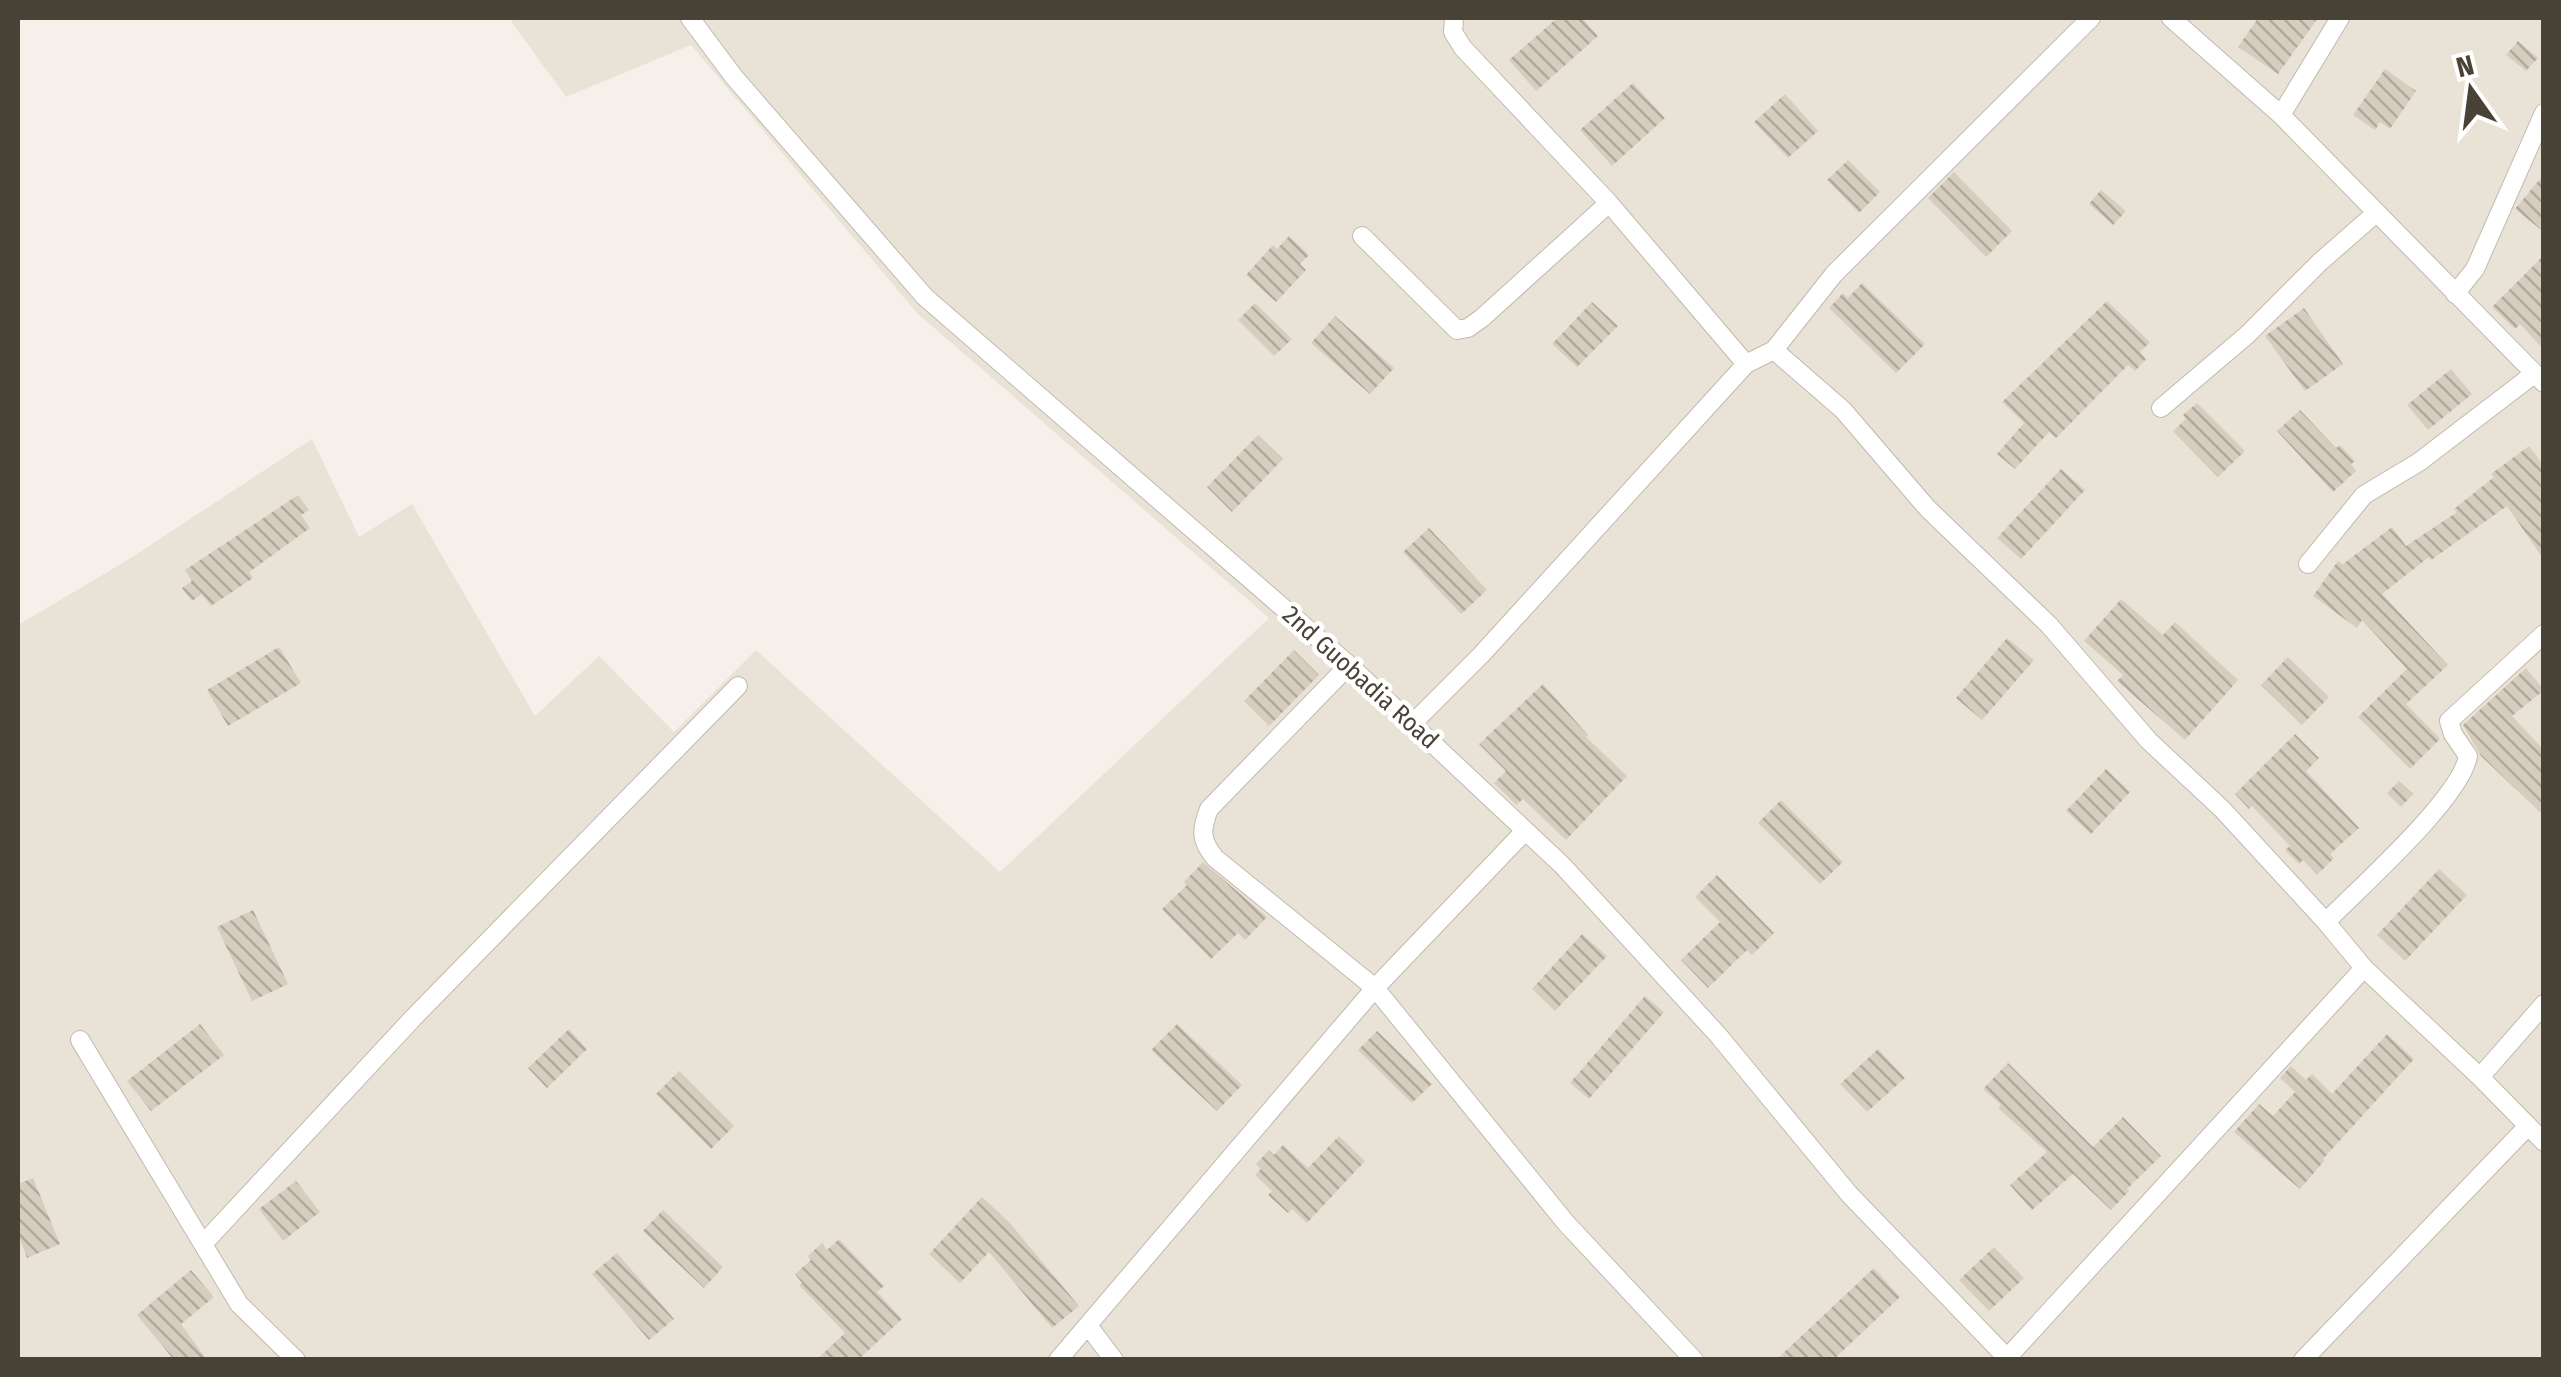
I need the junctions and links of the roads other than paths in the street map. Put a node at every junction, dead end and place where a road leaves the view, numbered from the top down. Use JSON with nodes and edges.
{"nodes":[{"id":1,"x":690,"y":18,"type":"edge"},
{"id":2,"x":1440,"y":18,"type":"edge"},
{"id":3,"x":2091,"y":18,"type":"edge"},
{"id":4,"x":2171,"y":18,"type":"edge"},
{"id":5,"x":2340,"y":18,"type":"edge"},
{"id":6,"x":1453,"y":25,"type":"edge"},
{"id":7,"x":2544,"y":113,"type":"edge"},
{"id":8,"x":2281,"y":115,"type":"junction"},
{"id":9,"x":1610,"y":204,"type":"junction"},
{"id":10,"x":2376,"y":213,"type":"junction"},
{"id":11,"x":1362,"y":236,"type":"dead end"},
{"id":12,"x":2455,"y":294,"type":"junction"},
{"id":13,"x":1774,"y":350,"type":"junction"},
{"id":14,"x":1746,"y":364,"type":"junction"},
{"id":15,"x":2539,"y":379,"type":"edge"},
{"id":16,"x":2161,"y":408,"type":"dead end"},
{"id":17,"x":2308,"y":564,"type":"dead end"},
{"id":18,"x":2544,"y":634,"type":"edge"},
{"id":19,"x":1349,"y":665,"type":"junction"},
{"id":20,"x":738,"y":686,"type":"dead end"},
{"id":21,"x":1413,"y":724,"type":"junction"},
{"id":22,"x":1524,"y":832,"type":"junction"},
{"id":23,"x":2326,"y":922,"type":"junction"},
{"id":24,"x":2364,"y":968,"type":"junction"},
{"id":25,"x":1376,"y":988,"type":"junction"},
{"id":26,"x":2544,"y":1004,"type":"edge"},
{"id":27,"x":80,"y":1040,"type":"dead end"},
{"id":28,"x":2480,"y":1077,"type":"junction"},
{"id":29,"x":2528,"y":1126,"type":"junction"},
{"id":30,"x":2544,"y":1142,"type":"edge"},
{"id":31,"x":203,"y":1244,"type":"junction"},
{"id":32,"x":1089,"y":1327,"type":"junction"},
{"id":33,"x":2008,"y":1359,"type":"edge"},
{"id":34,"x":296,"y":1360,"type":"edge"},
{"id":35,"x":1058,"y":1360,"type":"edge"},
{"id":36,"x":1114,"y":1360,"type":"edge"},
{"id":37,"x":1694,"y":1360,"type":"edge"},
{"id":38,"x":2302,"y":1360,"type":"edge"}],
"edges":[{"from":1,"to":19,"type":"street","name":"2nd Guobadia Road"},
{"from":2,"to":6,"type":"street"},
{"from":3,"to":13,"type":"street"},
{"from":4,"to":8,"type":"street"},
{"from":5,"to":8,"type":"street"},
{"from":6,"to":9,"type":"street"},
{"from":7,"to":12,"type":"street"},
{"from":8,"to":10,"type":"street"},
{"from":9,"to":11,"type":"street"},
{"from":9,"to":14,"type":"street"},
{"from":10,"to":12,"type":"street"},
{"from":10,"to":16,"type":"street"},
{"from":12,"to":15,"type":"street"},
{"from":13,"to":14,"type":"street"},
{"from":13,"to":23,"type":"street"},
{"from":14,"to":21,"type":"street"},
{"from":15,"to":17,"type":"street"},
{"from":18,"to":23,"type":"street"},
{"from":19,"to":21,"type":"street","name":"2nd Guobadia Road"},
{"from":19,"to":25,"type":"street"},
{"from":20,"to":31,"type":"street"},
{"from":21,"to":22,"type":"street","name":"2nd Guobadia Road"},
{"from":22,"to":25,"type":"street"},
{"from":22,"to":33,"type":"street","name":"2nd Guobadia Road"},
{"from":23,"to":24,"type":"street"},
{"from":24,"to":28,"type":"street"},
{"from":24,"to":33,"type":"street"},
{"from":25,"to":32,"type":"street"},
{"from":25,"to":37,"type":"street"},
{"from":26,"to":28,"type":"street"},
{"from":27,"to":31,"type":"street"},
{"from":28,"to":29,"type":"street"},
{"from":29,"to":30,"type":"street"},
{"from":29,"to":38,"type":"street"},
{"from":31,"to":34,"type":"street"},
{"from":32,"to":35,"type":"street"},
{"from":32,"to":36,"type":"street"}]}
